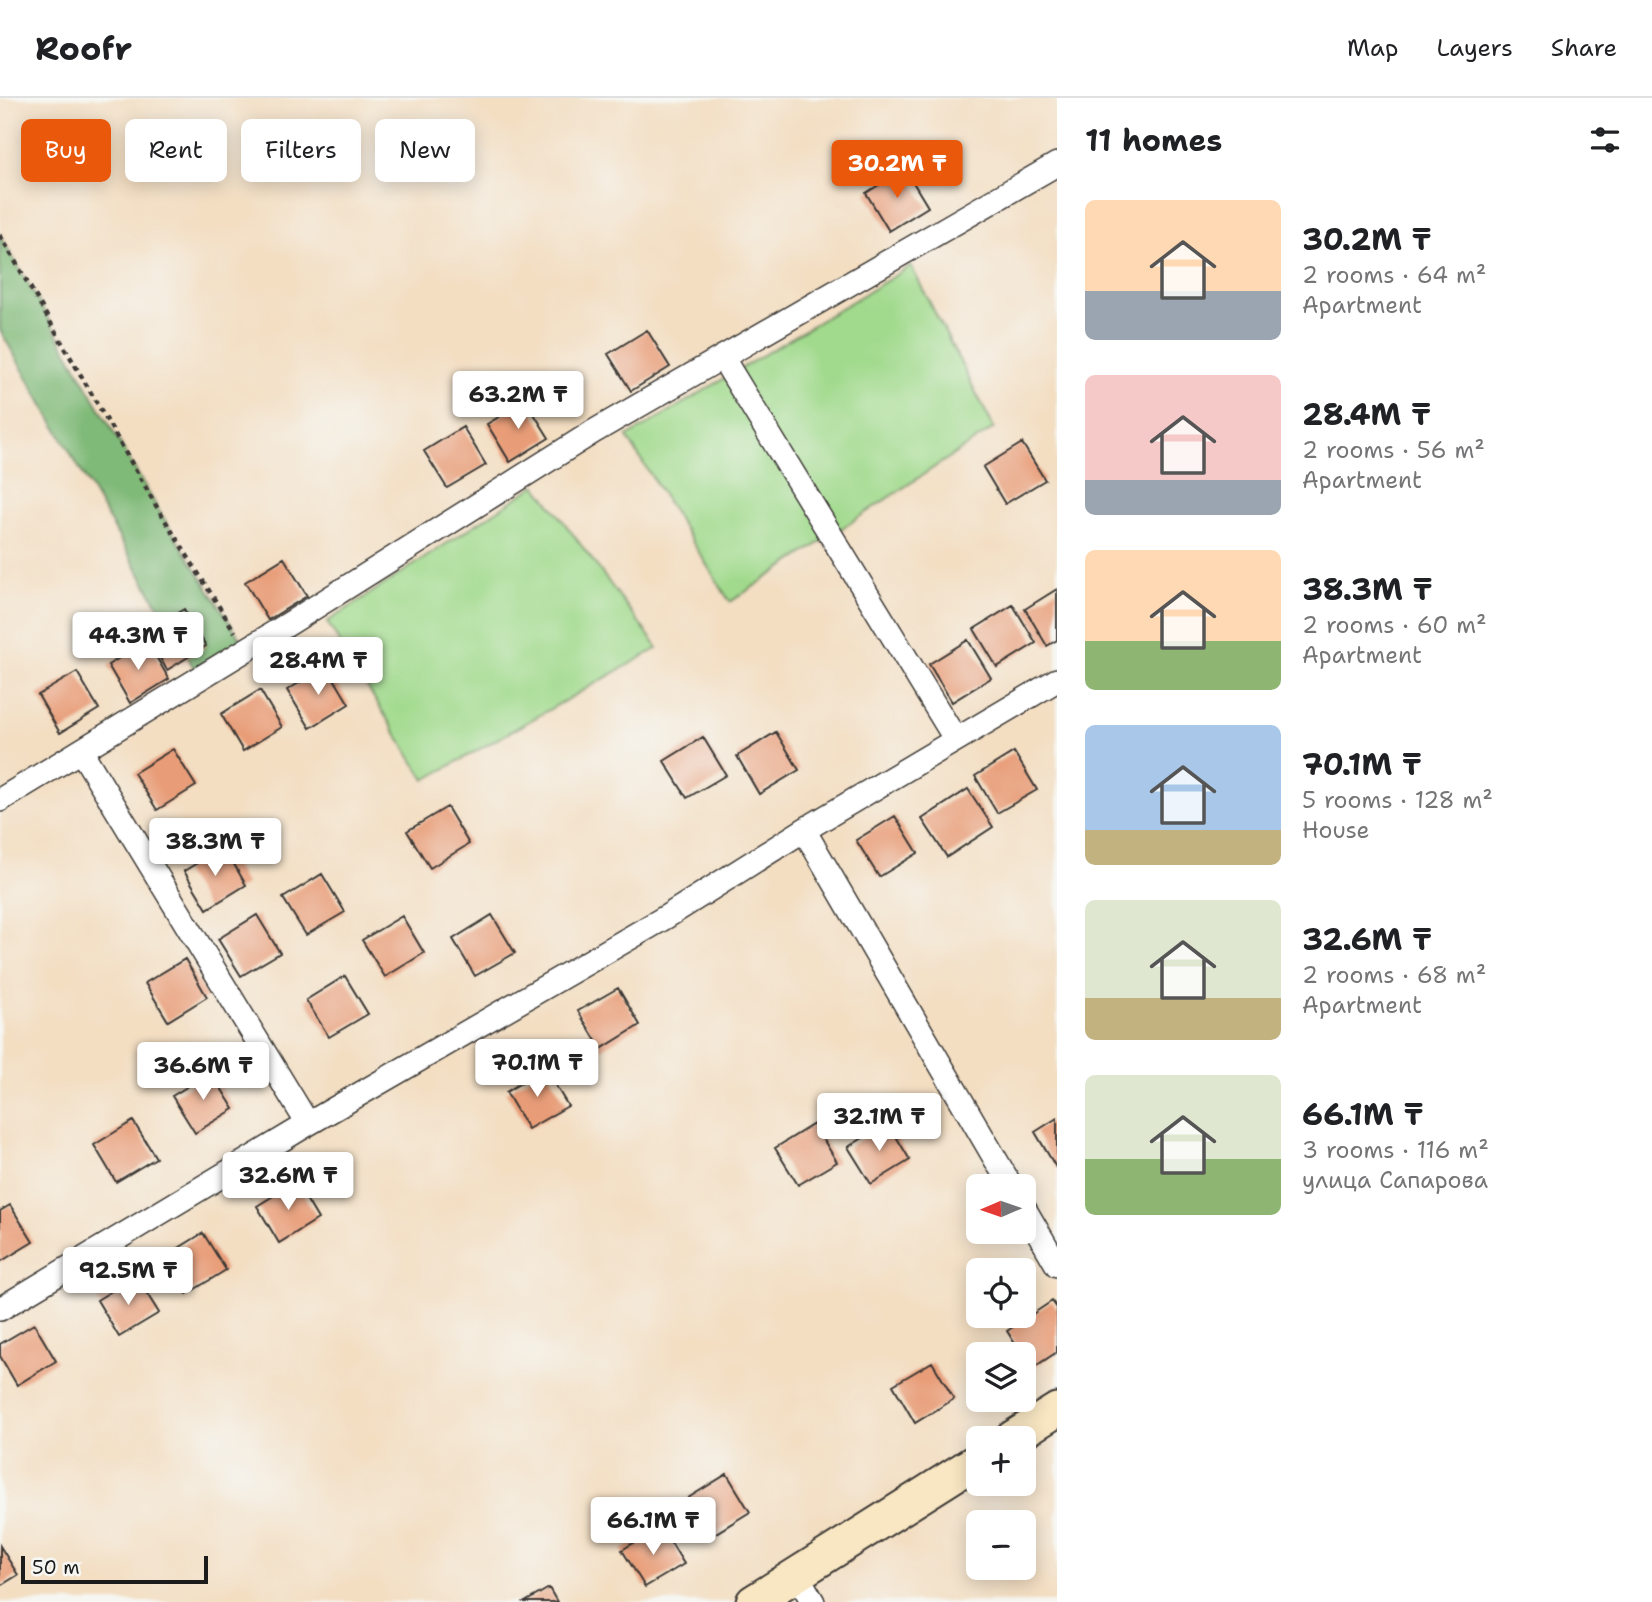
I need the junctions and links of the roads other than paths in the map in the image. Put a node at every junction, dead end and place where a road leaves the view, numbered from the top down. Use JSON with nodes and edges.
{"nodes":[{"id":1,"x":1057,"y":164,"type":"edge"},
{"id":2,"x":722,"y":356,"type":"junction"},
{"id":3,"x":1057,"y":680,"type":"edge"},
{"id":4,"x":956,"y":740,"type":"junction"},
{"id":5,"x":81,"y":751,"type":"junction"},
{"id":6,"x":0,"y":800,"type":"edge"},
{"id":7,"x":804,"y":831,"type":"junction"},
{"id":8,"x":308,"y":1124,"type":"junction"},
{"id":9,"x":1004,"y":1174,"type":"edge"},
{"id":10,"x":1036,"y":1229,"type":"edge"},
{"id":11,"x":1057,"y":1265,"type":"edge"},
{"id":12,"x":0,"y":1310,"type":"edge"},
{"id":13,"x":1057,"y":1410,"type":"edge"},
{"id":14,"x":1031,"y":1426,"type":"edge"},
{"id":15,"x":966,"y":1469,"type":"edge"},
{"id":16,"x":805,"y":1588,"type":"edge"},
{"id":17,"x":753,"y":1602,"type":"edge"}],
"edges":[{"from":1,"to":2,"type":"street"},
{"from":2,"to":4,"type":"street"},
{"from":2,"to":5,"type":"street"},
{"from":3,"to":4,"type":"street"},
{"from":4,"to":7,"type":"street"},
{"from":5,"to":6,"type":"street"},
{"from":5,"to":8,"type":"street"},
{"from":7,"to":8,"type":"street"},
{"from":7,"to":9,"type":"street"},
{"from":8,"to":12,"type":"street"},
{"from":10,"to":11,"type":"street"},
{"from":13,"to":14,"type":"main road"},
{"from":15,"to":16,"type":"main road"},
{"from":16,"to":17,"type":"main road"}]}
